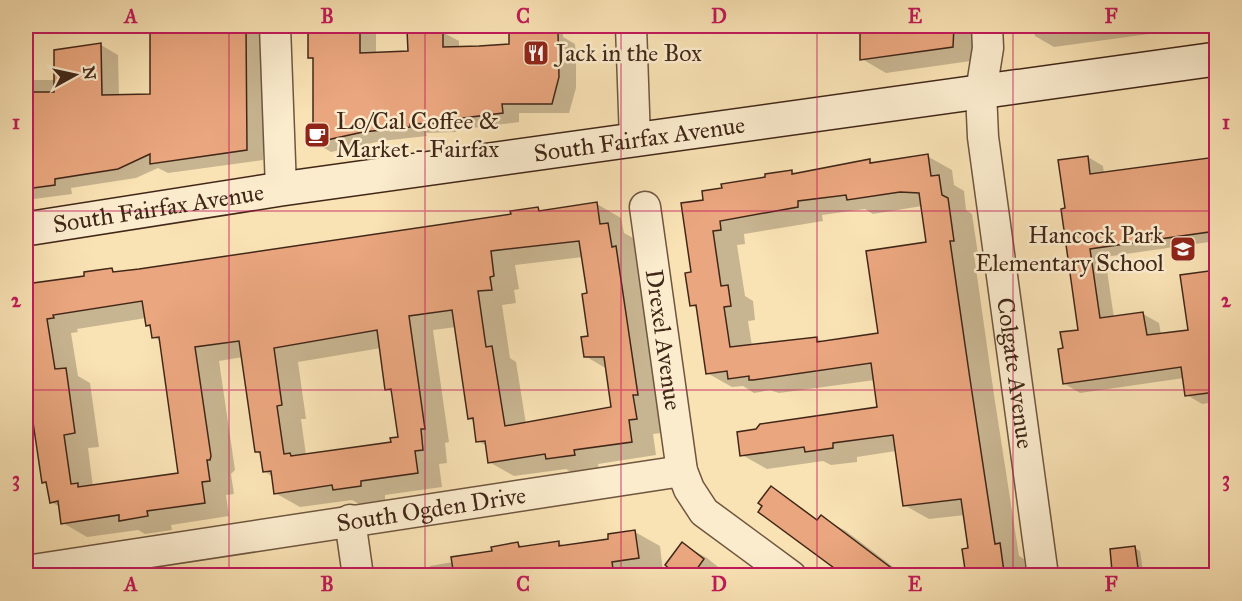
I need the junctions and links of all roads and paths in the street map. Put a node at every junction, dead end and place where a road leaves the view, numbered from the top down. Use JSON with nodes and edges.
{"nodes":[{"id":1,"x":275,"y":26,"type":"edge"},
{"id":2,"x":631,"y":26,"type":"edge"},
{"id":3,"x":987,"y":26,"type":"edge"},
{"id":4,"x":1216,"y":59,"type":"edge"},
{"id":5,"x":981,"y":92,"type":"junction"},
{"id":6,"x":635,"y":140,"type":"junction"},
{"id":7,"x":281,"y":189,"type":"junction"},
{"id":8,"x":645,"y":207,"type":"dead end"},
{"id":9,"x":26,"y":229,"type":"edge"},
{"id":10,"x":682,"y":471,"type":"junction"},
{"id":11,"x":350,"y":520,"type":"junction"},
{"id":12,"x":26,"y":571,"type":"edge"},
{"id":13,"x":358,"y":576,"type":"edge"},
{"id":14,"x":791,"y":576,"type":"edge"},
{"id":15,"x":1042,"y":576,"type":"edge"}],
"edges":[{"from":1,"to":7,"type":"street"},
{"from":2,"to":6,"type":"street"},
{"from":3,"to":5,"type":"street","name":"Colgate Avenue"},
{"from":4,"to":5,"type":"main road","name":"South Fairfax Avenue"},
{"from":5,"to":6,"type":"main road","name":"South Fairfax Avenue"},
{"from":5,"to":15,"type":"street","name":"Colgate Avenue"},
{"from":6,"to":7,"type":"main road","name":"South Fairfax Avenue"},
{"from":7,"to":9,"type":"main road","name":"South Fairfax Avenue"},
{"from":8,"to":10,"type":"street","name":"Drexel Avenue"},
{"from":10,"to":11,"type":"street","name":"South Ogden Drive"},
{"from":10,"to":14,"type":"street"},
{"from":11,"to":12,"type":"street","name":"South Ogden Drive"},
{"from":11,"to":13,"type":"street"}]}
